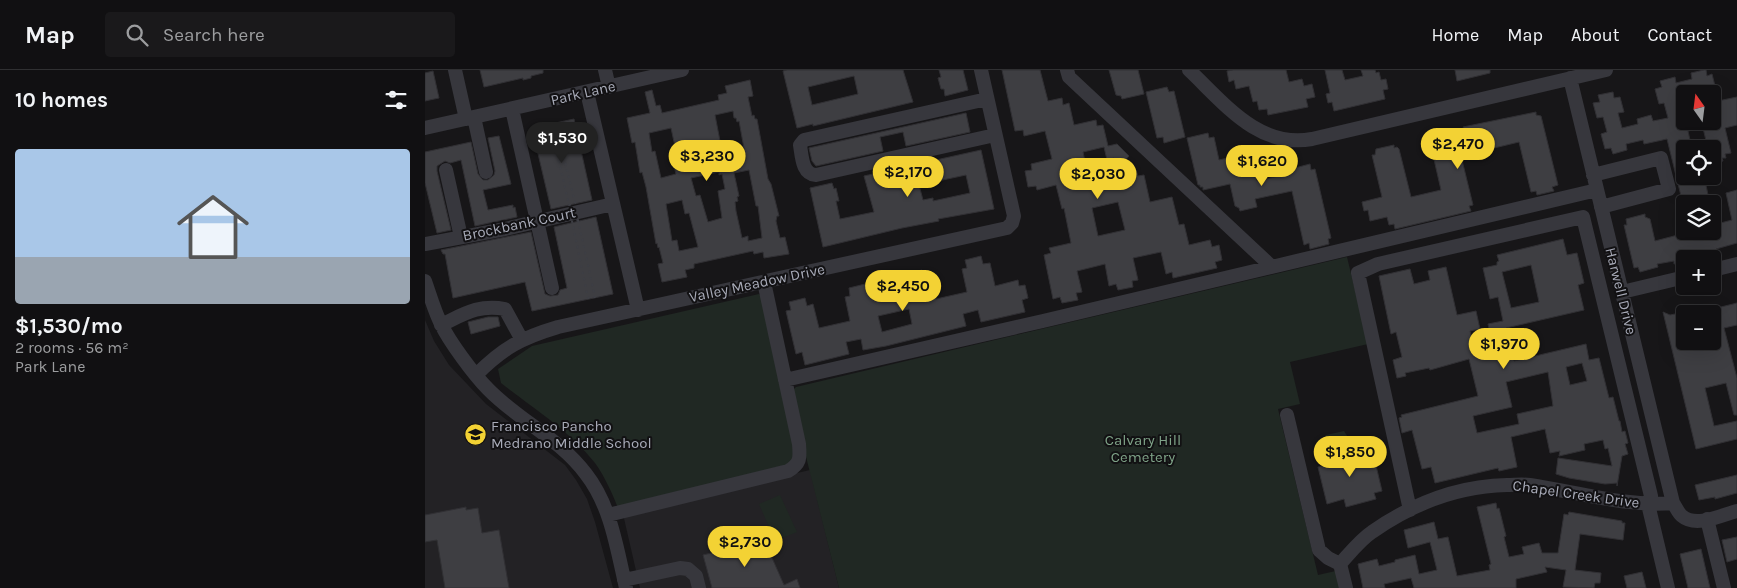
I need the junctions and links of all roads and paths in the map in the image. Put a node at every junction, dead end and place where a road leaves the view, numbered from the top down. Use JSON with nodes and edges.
{"nodes":[{"id":1,"x":455,"y":70,"type":"edge"},
{"id":2,"x":605,"y":70,"type":"edge"},
{"id":3,"x":682,"y":70,"type":"edge"},
{"id":4,"x":981,"y":70,"type":"edge"},
{"id":5,"x":1067,"y":70,"type":"edge"},
{"id":6,"x":1189,"y":70,"type":"edge"},
{"id":7,"x":1606,"y":70,"type":"edge"},
{"id":8,"x":1570,"y":78,"type":"junction"},
{"id":9,"x":609,"y":87,"type":"junction"},
{"id":10,"x":587,"y":92,"type":"junction"},
{"id":11,"x":987,"y":99,"type":"junction"},
{"id":12,"x":512,"y":109,"type":"junction"},
{"id":13,"x":470,"y":118,"type":"junction"},
{"id":14,"x":551,"y":126,"type":"joint"},
{"id":15,"x":425,"y":128,"type":"edge"},
{"id":16,"x":995,"y":135,"type":"junction"},
{"id":17,"x":445,"y":170,"type":"dead end"},
{"id":18,"x":485,"y":172,"type":"dead end"},
{"id":19,"x":1593,"y":175,"type":"junction"},
{"id":20,"x":1597,"y":190,"type":"junction"},
{"id":21,"x":613,"y":204,"type":"junction"},
{"id":22,"x":1601,"y":206,"type":"junction"},
{"id":23,"x":578,"y":220,"type":"joint"},
{"id":24,"x":537,"y":221,"type":"junction"},
{"id":25,"x":461,"y":237,"type":"junction"},
{"id":26,"x":425,"y":244,"type":"edge"},
{"id":27,"x":1737,"y":264,"type":"edge"},
{"id":28,"x":1271,"y":266,"type":"junction"},
{"id":29,"x":1721,"y":268,"type":"edge"},
{"id":30,"x":1676,"y":279,"type":"edge"},
{"id":31,"x":425,"y":281,"type":"edge"},
{"id":32,"x":764,"y":282,"type":"junction"},
{"id":33,"x":553,"y":288,"type":"dead end"},
{"id":34,"x":1622,"y":292,"type":"junction"},
{"id":35,"x":638,"y":310,"type":"junction"},
{"id":36,"x":441,"y":325,"type":"junction"},
{"id":37,"x":521,"y":340,"type":"junction"},
{"id":38,"x":476,"y":375,"type":"junction"},
{"id":39,"x":785,"y":380,"type":"junction"},
{"id":40,"x":1287,"y":415,"type":"dead end"},
{"id":41,"x":1673,"y":503,"type":"junction"},
{"id":42,"x":1648,"y":504,"type":"junction"},
{"id":43,"x":1410,"y":510,"type":"junction"},
{"id":44,"x":1737,"y":511,"type":"edge"},
{"id":45,"x":608,"y":515,"type":"junction"},
{"id":46,"x":1707,"y":520,"type":"junction"},
{"id":47,"x":1340,"y":564,"type":"junction"},
{"id":48,"x":625,"y":584,"type":"edge"},
{"id":49,"x":699,"y":588,"type":"edge"},
{"id":50,"x":1346,"y":588,"type":"edge"},
{"id":51,"x":1668,"y":588,"type":"edge"},
{"id":52,"x":1724,"y":588,"type":"edge"}],
"edges":[{"from":1,"to":13,"type":"street"},
{"from":2,"to":9,"type":"street"},
{"from":3,"to":9,"type":"street","name":"Park Lane"},
{"from":4,"to":11,"type":"street","name":"Valley Meadow Drive"},
{"from":5,"to":28,"type":"street"},
{"from":6,"to":8,"type":"street"},
{"from":7,"to":8,"type":"street"},
{"from":8,"to":19,"type":"street","name":"Harwell Drive"},
{"from":9,"to":10,"type":"street","name":"Park Lane"},
{"from":10,"to":12,"type":"street","name":"Park Lane"},
{"from":10,"to":21,"type":"street"},
{"from":11,"to":16,"type":"street","name":"Valley Meadow Drive"},
{"from":11,"to":16,"type":"street"},
{"from":12,"to":13,"type":"street","name":"Park Lane"},
{"from":12,"to":24,"type":"street"},
{"from":13,"to":15,"type":"street","name":"Park Lane"},
{"from":13,"to":18,"type":"street"},
{"from":14,"to":14,"type":"path"},
{"from":16,"to":32,"type":"street","name":"Valley Meadow Drive"},
{"from":17,"to":25,"type":"street"},
{"from":19,"to":20,"type":"street","name":"Harwell Drive"},
{"from":19,"to":22,"type":"street"},
{"from":20,"to":22,"type":"street","name":"Harwell Drive"},
{"from":20,"to":28,"type":"street"},
{"from":21,"to":24,"type":"street","name":"Brockbank Court"},
{"from":21,"to":35,"type":"street"},
{"from":22,"to":34,"type":"street","name":"Harwell Drive"},
{"from":23,"to":23,"type":"path"},
{"from":24,"to":25,"type":"street","name":"Brockbank Court"},
{"from":24,"to":33,"type":"street"},
{"from":25,"to":26,"type":"street","name":"Brockbank Court"},
{"from":27,"to":29,"type":"street"},
{"from":28,"to":39,"type":"street"},
{"from":30,"to":34,"type":"street"},
{"from":31,"to":36,"type":"street"},
{"from":32,"to":35,"type":"street","name":"Valley Meadow Drive"},
{"from":32,"to":39,"type":"street"},
{"from":34,"to":41,"type":"street","name":"Harwell Drive"},
{"from":35,"to":37,"type":"street","name":"Valley Meadow Drive"},
{"from":36,"to":37,"type":"street"},
{"from":36,"to":38,"type":"street"},
{"from":37,"to":38,"type":"street","name":"Valley Meadow Drive"},
{"from":38,"to":45,"type":"street"},
{"from":39,"to":45,"type":"street"},
{"from":40,"to":47,"type":"street"},
{"from":41,"to":42,"type":"street","name":"Chapel Creek Drive"},
{"from":41,"to":46,"type":"street"},
{"from":42,"to":43,"type":"street","name":"Chapel Creek Drive"},
{"from":42,"to":43,"type":"street"},
{"from":42,"to":51,"type":"street"},
{"from":43,"to":47,"type":"street","name":"Chapel Creek Drive"},
{"from":44,"to":46,"type":"street"},
{"from":45,"to":48,"type":"street"},
{"from":46,"to":52,"type":"street"},
{"from":47,"to":50,"type":"street"},
{"from":48,"to":49,"type":"street"}]}
